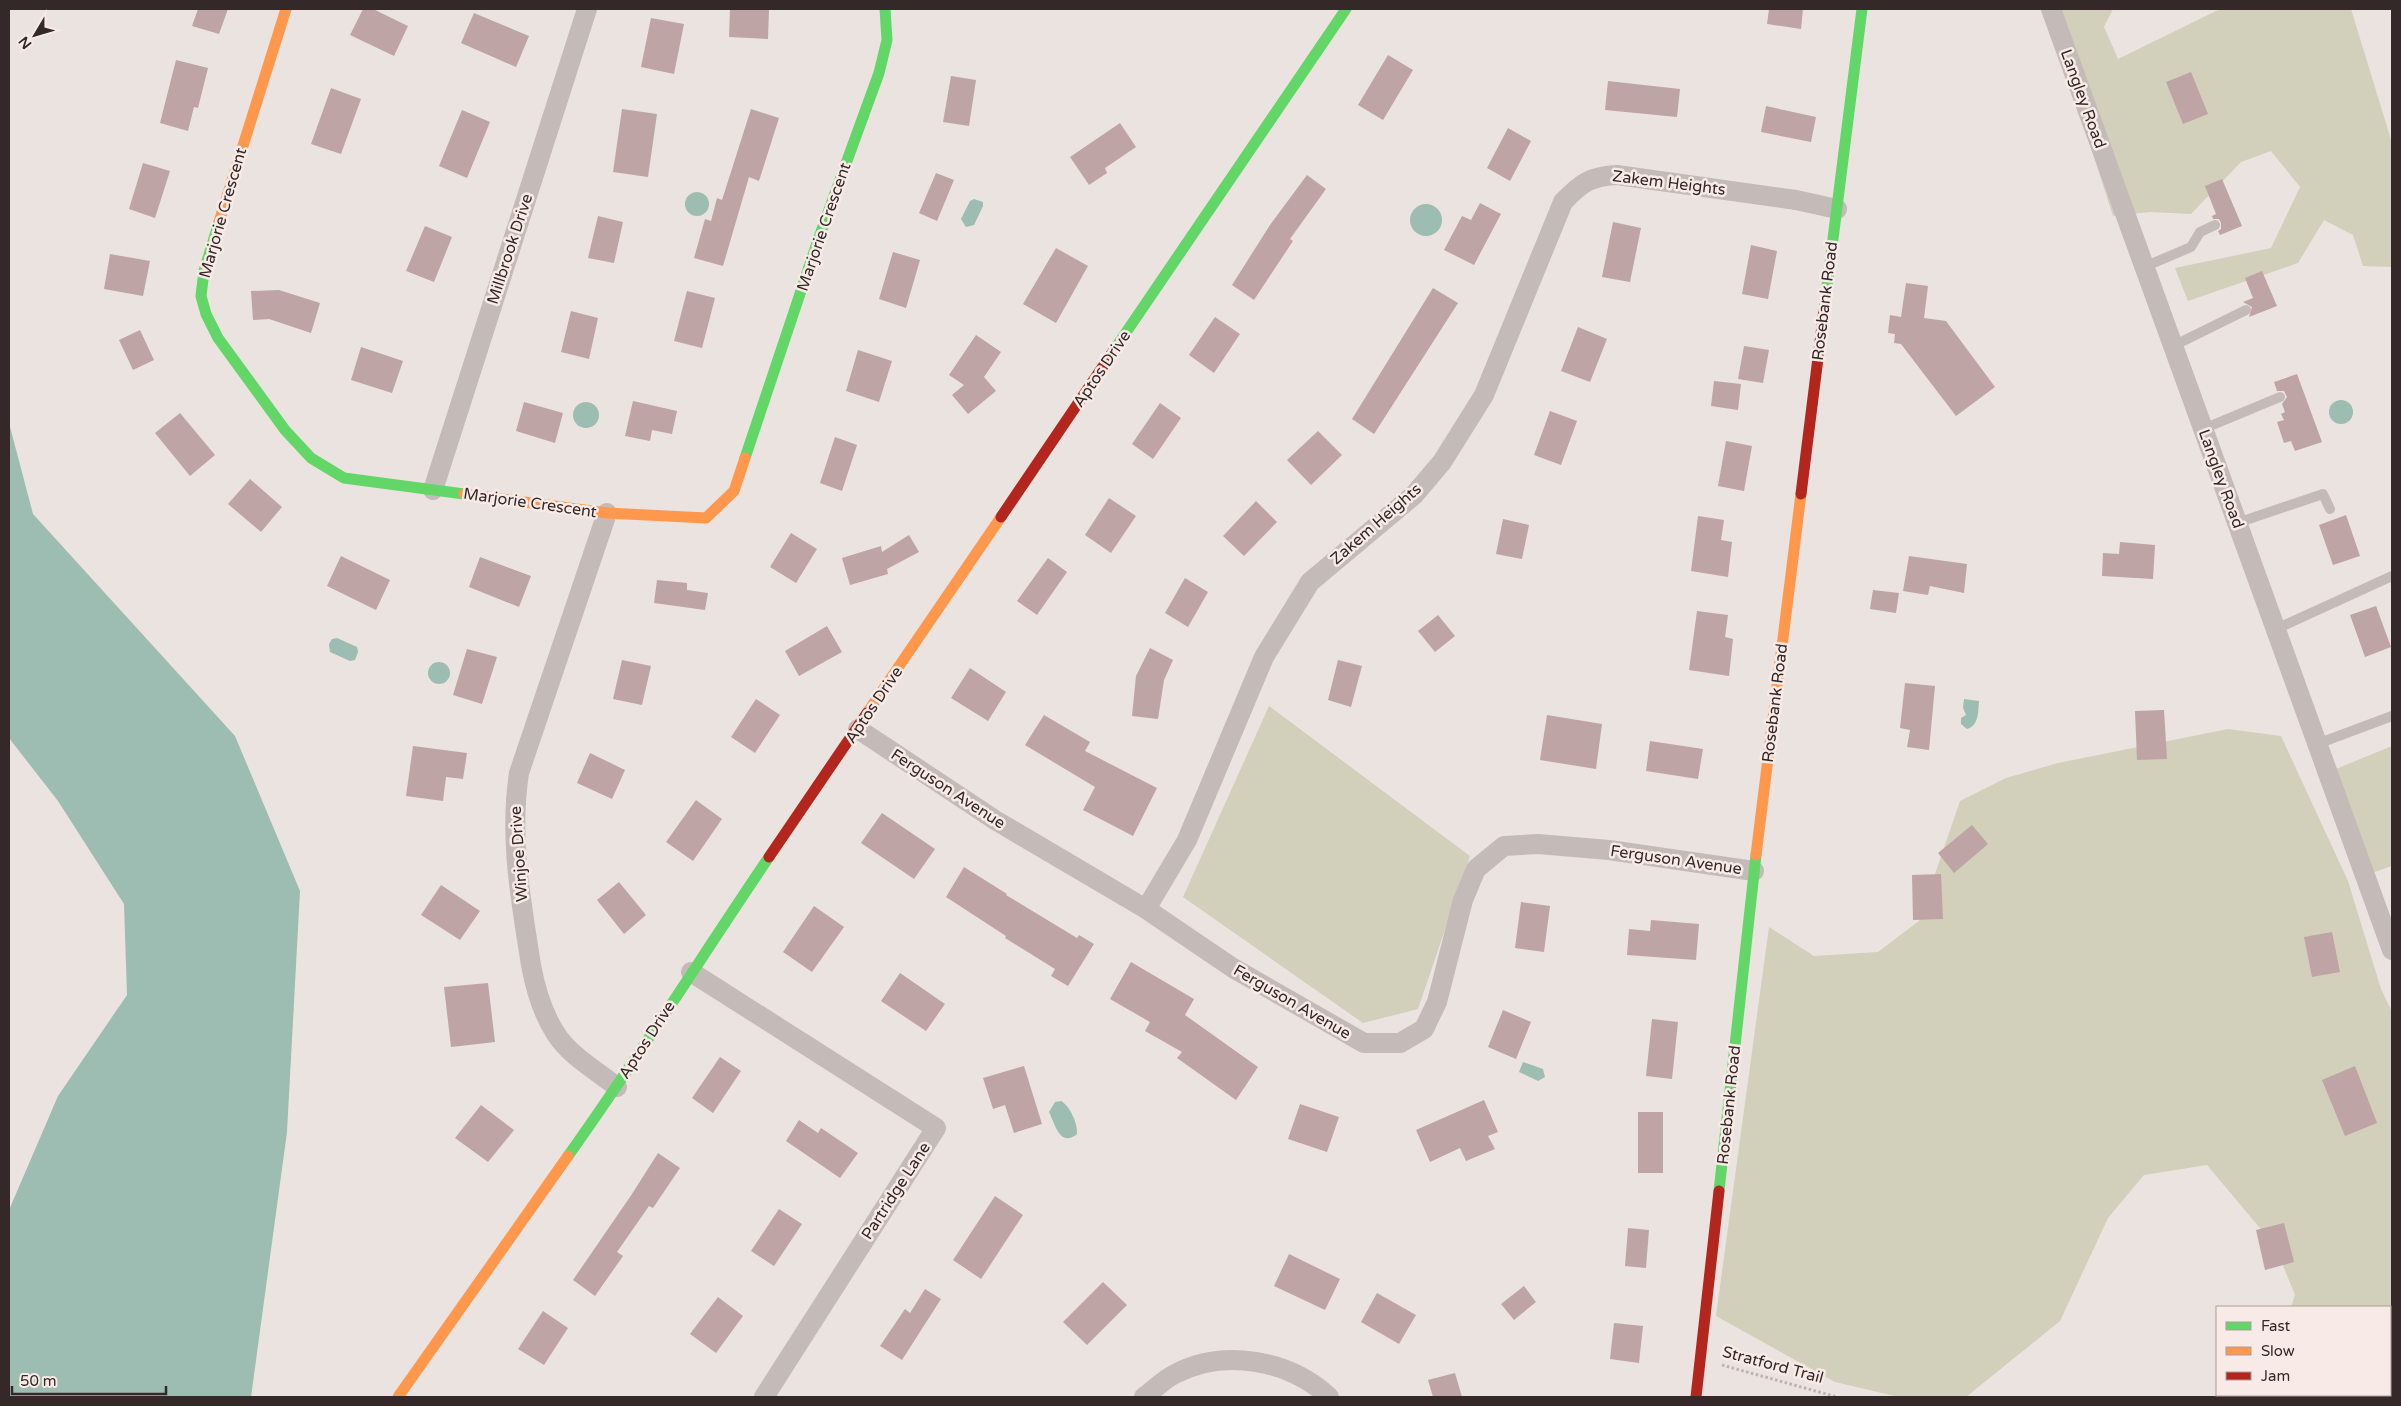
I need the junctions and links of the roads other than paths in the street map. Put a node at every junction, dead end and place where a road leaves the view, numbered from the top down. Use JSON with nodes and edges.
{"nodes":[{"id":1,"x":286,"y":9,"type":"edge"},
{"id":2,"x":587,"y":9,"type":"edge"},
{"id":3,"x":886,"y":9,"type":"edge"},
{"id":4,"x":1346,"y":9,"type":"edge"},
{"id":5,"x":1862,"y":9,"type":"edge"},
{"id":6,"x":2051,"y":9,"type":"edge"},
{"id":7,"x":1837,"y":208,"type":"junction"},
{"id":8,"x":2216,"y":225,"type":"dead end"},
{"id":9,"x":2144,"y":267,"type":"junction"},
{"id":10,"x":2246,"y":310,"type":"dead end"},
{"id":11,"x":2173,"y":346,"type":"junction"},
{"id":12,"x":2280,"y":397,"type":"dead end"},
{"id":13,"x":2203,"y":429,"type":"junction"},
{"id":14,"x":433,"y":490,"type":"junction"},
{"id":15,"x":2330,"y":509,"type":"dead end"},
{"id":16,"x":607,"y":513,"type":"junction"},
{"id":17,"x":2237,"y":523,"type":"junction"},
{"id":18,"x":2392,"y":576,"type":"edge"},
{"id":19,"x":2276,"y":629,"type":"junction"},
{"id":20,"x":2392,"y":716,"type":"edge"},
{"id":21,"x":858,"y":729,"type":"junction"},
{"id":22,"x":2318,"y":744,"type":"junction"},
{"id":23,"x":1754,"y":871,"type":"junction"},
{"id":24,"x":1146,"y":908,"type":"junction"},
{"id":25,"x":2392,"y":950,"type":"edge"},
{"id":26,"x":691,"y":972,"type":"junction"},
{"id":27,"x":617,"y":1087,"type":"junction"},
{"id":28,"x":398,"y":1397,"type":"edge"},
{"id":29,"x":764,"y":1397,"type":"edge"},
{"id":30,"x":1144,"y":1397,"type":"edge"},
{"id":31,"x":1329,"y":1397,"type":"edge"},
{"id":32,"x":1696,"y":1397,"type":"edge"}],
"edges":[{"from":1,"to":14,"type":"street","name":"Marjorie Crescent"},
{"from":2,"to":14,"type":"street","name":"Millbrook Drive"},
{"from":3,"to":16,"type":"street","name":"Marjorie Crescent"},
{"from":4,"to":21,"type":"street","name":"Aptos Drive"},
{"from":5,"to":7,"type":"street","name":"Rosebank Road"},
{"from":6,"to":9,"type":"street","name":"Langley Road"},
{"from":7,"to":23,"type":"street","name":"Rosebank Road"},
{"from":7,"to":24,"type":"street","name":"Zakem Heights"},
{"from":8,"to":9,"type":"lane"},
{"from":9,"to":11,"type":"street","name":"Langley Road"},
{"from":10,"to":11,"type":"lane"},
{"from":11,"to":13,"type":"street","name":"Langley Road"},
{"from":12,"to":13,"type":"lane"},
{"from":13,"to":17,"type":"street","name":"Langley Road"},
{"from":14,"to":16,"type":"street","name":"Marjorie Crescent"},
{"from":15,"to":17,"type":"lane"},
{"from":16,"to":27,"type":"street","name":"Winjoe Drive"},
{"from":17,"to":19,"type":"street","name":"Langley Road"},
{"from":18,"to":19,"type":"lane"},
{"from":19,"to":22,"type":"street","name":"Langley Road"},
{"from":20,"to":22,"type":"lane"},
{"from":21,"to":24,"type":"street","name":"Ferguson Avenue"},
{"from":21,"to":26,"type":"street","name":"Aptos Drive"},
{"from":22,"to":25,"type":"street","name":"Langley Road"},
{"from":23,"to":24,"type":"street","name":"Ferguson Avenue"},
{"from":23,"to":32,"type":"street","name":"Rosebank Road"},
{"from":26,"to":27,"type":"street","name":"Aptos Drive"},
{"from":26,"to":29,"type":"street","name":"Partridge Lane"},
{"from":27,"to":28,"type":"street","name":"Aptos Drive"},
{"from":30,"to":31,"type":"street"}]}
